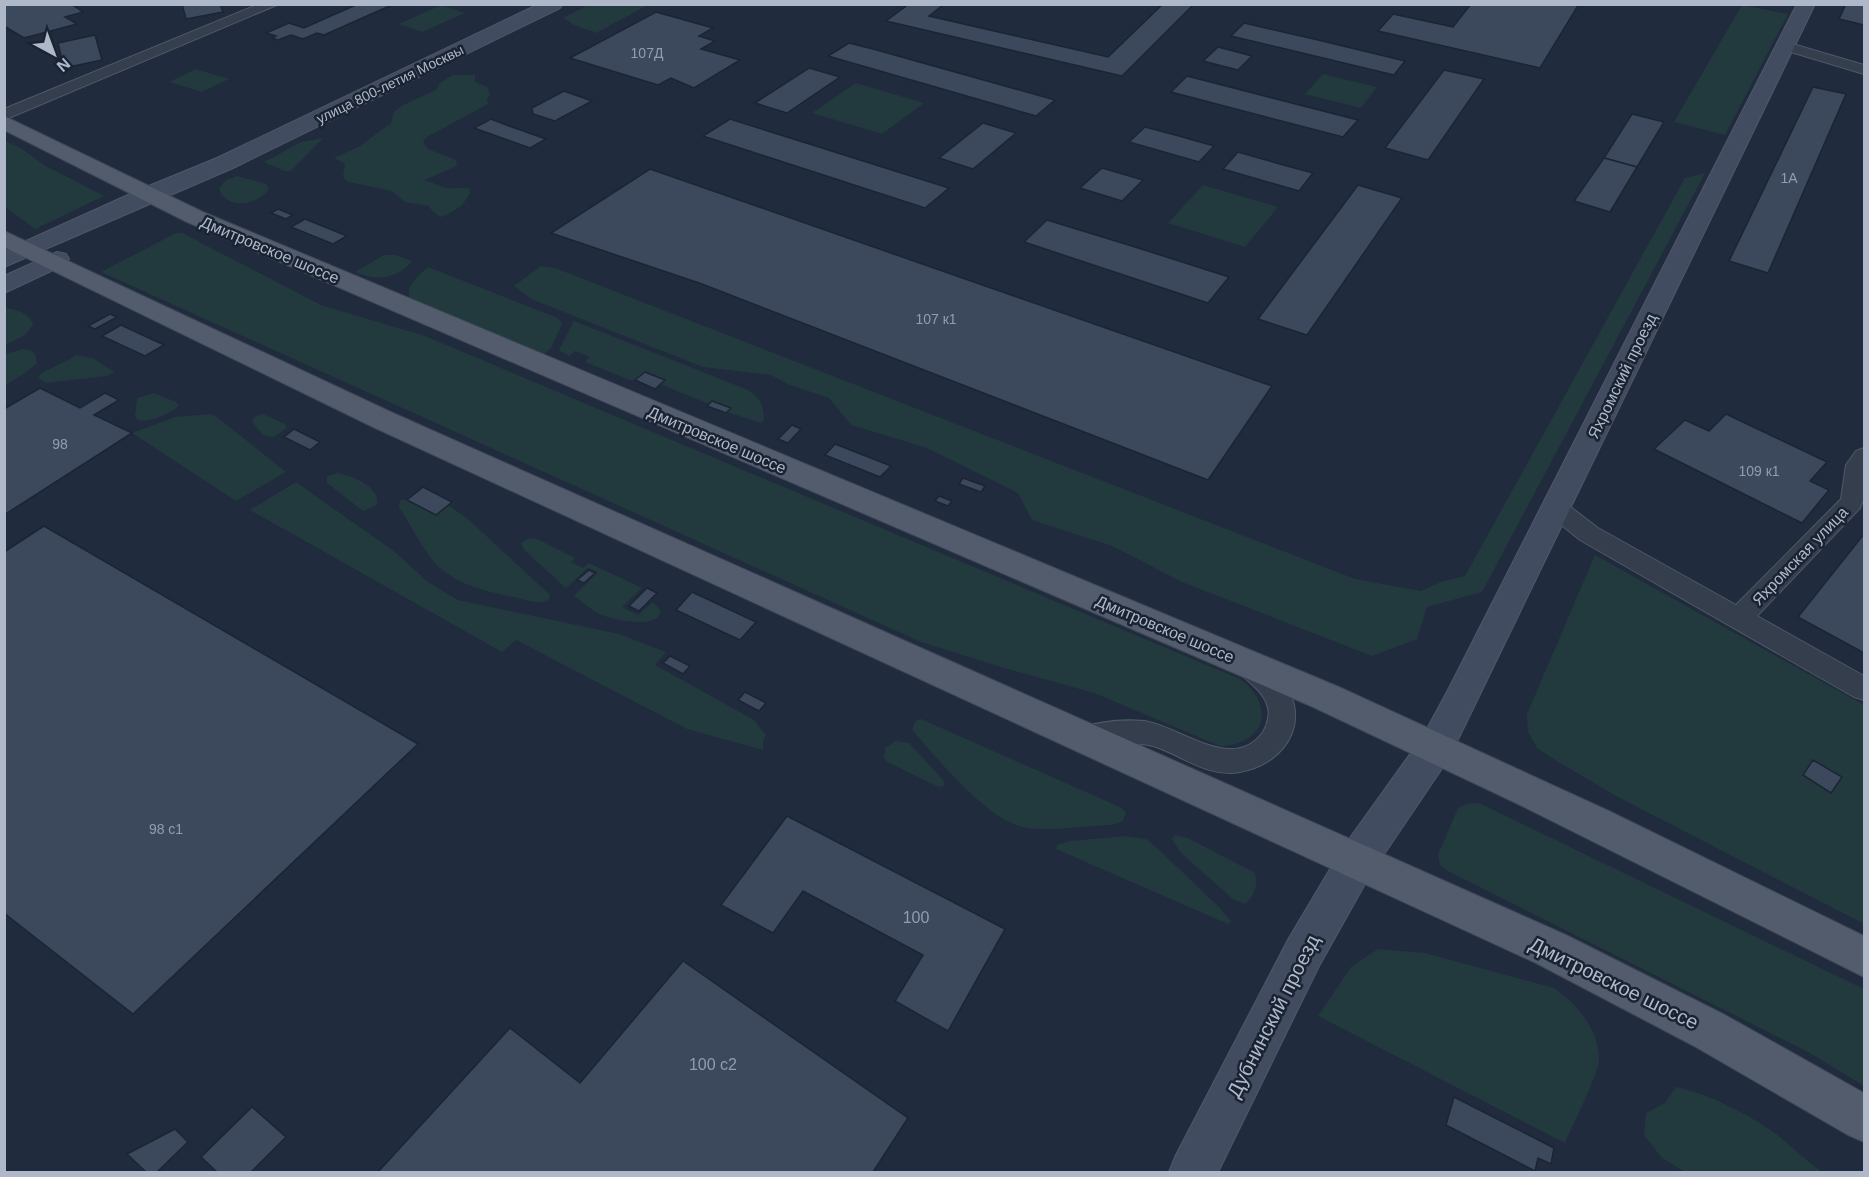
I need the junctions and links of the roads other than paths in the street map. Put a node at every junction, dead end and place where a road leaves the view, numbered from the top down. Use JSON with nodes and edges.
{"nodes":[{"id":1,"x":272,"y":4,"type":"edge"},
{"id":2,"x":554,"y":4,"type":"edge"},
{"id":3,"x":1806,"y":4,"type":"edge"},
{"id":4,"x":1786,"y":46,"type":"junction"},
{"id":5,"x":1864,"y":70,"type":"edge"},
{"id":6,"x":4,"y":115,"type":"edge"},
{"id":7,"x":4,"y":122,"type":"edge"},
{"id":8,"x":155,"y":199,"type":"junction"},
{"id":9,"x":22,"y":252,"type":"edge"},
{"id":10,"x":4,"y":286,"type":"edge"},
{"id":11,"x":1864,"y":456,"type":"edge"},
{"id":12,"x":1556,"y":508,"type":"junction"},
{"id":13,"x":1739,"y":618,"type":"junction"},
{"id":14,"x":1244,"y":663,"type":"junction"},
{"id":15,"x":1864,"y":689,"type":"edge"},
{"id":16,"x":1086,"y":737,"type":"junction"},
{"id":17,"x":1436,"y":747,"type":"junction"},
{"id":18,"x":1356,"y":862,"type":"junction"},
{"id":19,"x":1864,"y":957,"type":"edge"},
{"id":20,"x":1864,"y":1119,"type":"edge"},
{"id":21,"x":1193,"y":1173,"type":"edge"}],
"edges":[{"from":1,"to":6,"type":"street"},
{"from":2,"to":8,"type":"street","name":"улица 800-летия Москвы"},
{"from":3,"to":4,"type":"street","name":"Яхромский проезд"},
{"from":4,"to":5,"type":"street"},
{"from":4,"to":12,"type":"street","name":"Яхромский проезд"},
{"from":7,"to":8,"type":"main road","name":"Дмитровское шоссе"},
{"from":8,"to":9,"type":"street","name":"улица 800-летия Москвы"},
{"from":8,"to":14,"type":"main road","name":"Дмитровское шоссе"},
{"from":9,"to":10,"type":"street","name":"улица 800-летия Москвы"},
{"from":9,"to":16,"type":"main road","name":"Дмитровское шоссе"},
{"from":11,"to":13,"type":"street","name":"Яхромская улица"},
{"from":12,"to":13,"type":"street"},
{"from":12,"to":17,"type":"street","name":"Яхромский проезд"},
{"from":13,"to":15,"type":"street"},
{"from":14,"to":16,"type":"street"},
{"from":14,"to":17,"type":"main road","name":"Дмитровское шоссе"},
{"from":16,"to":18,"type":"main road","name":"Дмитровское шоссе"},
{"from":17,"to":18,"type":"street"},
{"from":17,"to":19,"type":"main road","name":"Дмитровское шоссе"},
{"from":18,"to":20,"type":"main road","name":"Дмитровское шоссе"},
{"from":18,"to":21,"type":"street","name":"Дубнинский проезд"}]}
